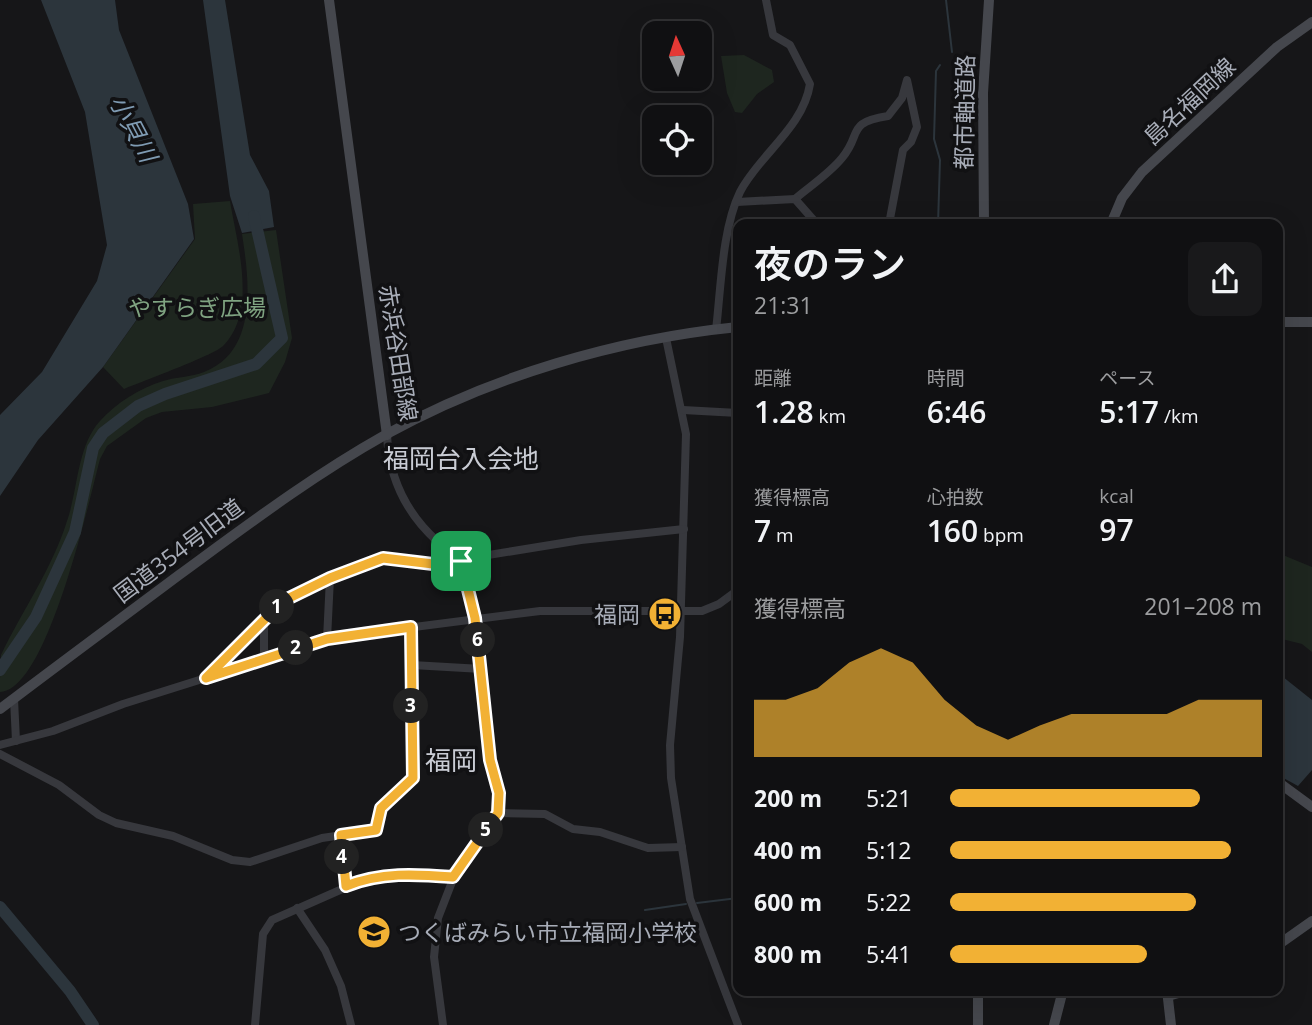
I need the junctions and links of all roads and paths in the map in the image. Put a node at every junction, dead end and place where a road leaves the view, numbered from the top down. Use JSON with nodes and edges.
{"nodes":[{"id":1,"x":329,"y":0,"type":"edge"},
{"id":2,"x":766,"y":0,"type":"edge"},
{"id":3,"x":989,"y":0,"type":"edge"},
{"id":4,"x":1310,"y":27,"type":"edge"},
{"id":5,"x":794,"y":199,"type":"junction"},
{"id":6,"x":737,"y":202,"type":"junction"},
{"id":7,"x":733,"y":219,"type":"edge"},
{"id":8,"x":812,"y":219,"type":"edge"},
{"id":9,"x":891,"y":219,"type":"edge"},
{"id":10,"x":984,"y":219,"type":"edge"},
{"id":11,"x":1113,"y":219,"type":"edge"},
{"id":12,"x":733,"y":220,"type":"edge"},
{"id":13,"x":1283,"y":322,"type":"edge"},
{"id":14,"x":1312,"y":322,"type":"edge"},
{"id":15,"x":733,"y":328,"type":"edge"},
{"id":16,"x":716,"y":330,"type":"junction"},
{"id":17,"x":666,"y":338,"type":"junction"},
{"id":18,"x":683,"y":410,"type":"junction"},
{"id":19,"x":733,"y":414,"type":"edge"},
{"id":20,"x":387,"y":435,"type":"junction"},
{"id":21,"x":684,"y":529,"type":"junction"},
{"id":22,"x":461,"y":561,"type":"junction"},
{"id":23,"x":330,"y":578,"type":"junction"},
{"id":24,"x":733,"y":593,"type":"edge"},
{"id":25,"x":681,"y":612,"type":"junction"},
{"id":26,"x":475,"y":618,"type":"junction"},
{"id":27,"x":264,"y":622,"type":"junction"},
{"id":28,"x":411,"y":627,"type":"junction"},
{"id":29,"x":327,"y":639,"type":"junction"},
{"id":30,"x":264,"y":659,"type":"junction"},
{"id":31,"x":412,"y":664,"type":"junction"},
{"id":32,"x":482,"y":669,"type":"junction"},
{"id":33,"x":206,"y":678,"type":"junction"},
{"id":34,"x":13,"y":698,"type":"junction"},
{"id":35,"x":0,"y":709,"type":"edge"},
{"id":36,"x":16,"y":741,"type":"junction"},
{"id":37,"x":0,"y":745,"type":"edge"},
{"id":38,"x":0,"y":754,"type":"edge"},
{"id":39,"x":1283,"y":786,"type":"edge"},
{"id":40,"x":1312,"y":807,"type":"edge"},
{"id":41,"x":498,"y":813,"type":"junction"},
{"id":42,"x":341,"y":835,"type":"junction"},
{"id":43,"x":682,"y":847,"type":"junction"},
{"id":44,"x":453,"y":877,"type":"junction"},
{"id":45,"x":346,"y":886,"type":"junction"},
{"id":46,"x":297,"y":908,"type":"junction"},
{"id":47,"x":1312,"y":921,"type":"edge"},
{"id":48,"x":1283,"y":941,"type":"edge"},
{"id":49,"x":978,"y":996,"type":"edge"},
{"id":50,"x":1061,"y":996,"type":"edge"},
{"id":51,"x":1168,"y":996,"type":"edge"},
{"id":52,"x":255,"y":1025,"type":"edge"},
{"id":53,"x":351,"y":1025,"type":"edge"},
{"id":54,"x":443,"y":1025,"type":"edge"},
{"id":55,"x":738,"y":1025,"type":"edge"},
{"id":56,"x":978,"y":1025,"type":"edge"},
{"id":57,"x":1054,"y":1025,"type":"edge"},
{"id":58,"x":1171,"y":1025,"type":"edge"}],
"edges":[{"from":1,"to":20,"type":"main road","name":"赤浜谷田部線"},
{"from":2,"to":6,"type":"street"},
{"from":3,"to":10,"type":"main road","name":"都市軸道路"},
{"from":4,"to":11,"type":"main road","name":"島名福岡線"},
{"from":5,"to":6,"type":"street"},
{"from":5,"to":8,"type":"street"},
{"from":5,"to":9,"type":"street"},
{"from":6,"to":7,"type":"street"},
{"from":12,"to":16,"type":"street"},
{"from":13,"to":14,"type":"main road"},
{"from":15,"to":16,"type":"main road","name":"赤浜谷田部線"},
{"from":16,"to":17,"type":"main road","name":"赤浜谷田部線"},
{"from":17,"to":18,"type":"street"},
{"from":17,"to":20,"type":"main road","name":"赤浜谷田部線"},
{"from":18,"to":19,"type":"street"},
{"from":18,"to":21,"type":"street"},
{"from":20,"to":22,"type":"street"},
{"from":20,"to":34,"type":"main road","name":"国道354号旧道"},
{"from":21,"to":22,"type":"street"},
{"from":21,"to":25,"type":"street"},
{"from":22,"to":23,"type":"street"},
{"from":22,"to":26,"type":"street"},
{"from":23,"to":27,"type":"street"},
{"from":23,"to":29,"type":"street"},
{"from":24,"to":25,"type":"street"},
{"from":25,"to":26,"type":"street"},
{"from":25,"to":43,"type":"street"},
{"from":26,"to":28,"type":"street"},
{"from":26,"to":32,"type":"street"},
{"from":27,"to":30,"type":"street"},
{"from":27,"to":33,"type":"street"},
{"from":28,"to":29,"type":"street"},
{"from":28,"to":31,"type":"street"},
{"from":29,"to":30,"type":"street"},
{"from":30,"to":33,"type":"street"},
{"from":31,"to":32,"type":"street"},
{"from":31,"to":42,"type":"street"},
{"from":32,"to":41,"type":"street"},
{"from":33,"to":36,"type":"street"},
{"from":34,"to":35,"type":"main road","name":"国道354号旧道"},
{"from":34,"to":36,"type":"street"},
{"from":36,"to":37,"type":"street"},
{"from":38,"to":42,"type":"street"},
{"from":39,"to":40,"type":"main road"},
{"from":41,"to":43,"type":"street"},
{"from":41,"to":44,"type":"street"},
{"from":42,"to":45,"type":"street"},
{"from":43,"to":55,"type":"street"},
{"from":44,"to":45,"type":"street"},
{"from":44,"to":54,"type":"street"},
{"from":45,"to":46,"type":"street"},
{"from":46,"to":52,"type":"street"},
{"from":46,"to":53,"type":"street"},
{"from":47,"to":48,"type":"main road"},
{"from":49,"to":56,"type":"main road"},
{"from":50,"to":57,"type":"main road"},
{"from":51,"to":58,"type":"main road"}]}
